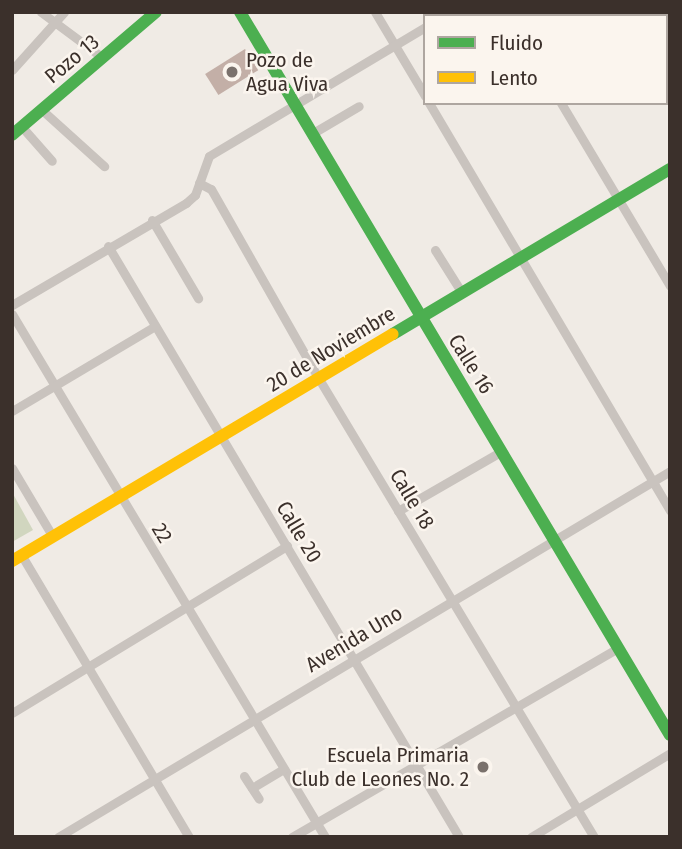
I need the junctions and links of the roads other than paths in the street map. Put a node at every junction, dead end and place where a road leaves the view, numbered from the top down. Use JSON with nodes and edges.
{"nodes":[{"id":1,"x":41,"y":12,"type":"edge"},
{"id":2,"x":64,"y":12,"type":"edge"},
{"id":3,"x":156,"y":12,"type":"edge"},
{"id":4,"x":240,"y":12,"type":"edge"},
{"id":5,"x":375,"y":12,"type":"edge"},
{"id":6,"x":54,"y":23,"type":"junction"},
{"id":7,"x":423,"y":28,"type":"edge"},
{"id":8,"x":395,"y":45,"type":"junction"},
{"id":9,"x":103,"y":58,"type":"junction"},
{"id":10,"x":12,"y":70,"type":"edge"},
{"id":11,"x":423,"y":93,"type":"edge"},
{"id":12,"x":296,"y":105,"type":"junction"},
{"id":13,"x":430,"y":105,"type":"edge"},
{"id":14,"x":562,"y":105,"type":"edge"},
{"id":15,"x":359,"y":106,"type":"dead end"},
{"id":16,"x":42,"y":110,"type":"junction"},
{"id":17,"x":17,"y":131,"type":"edge"},
{"id":18,"x":313,"y":133,"type":"junction"},
{"id":19,"x":52,"y":161,"type":"dead end"},
{"id":20,"x":104,"y":166,"type":"dead end"},
{"id":21,"x":670,"y":169,"type":"edge"},
{"id":22,"x":199,"y":183,"type":"junction"},
{"id":23,"x":619,"y":199,"type":"junction"},
{"id":24,"x":152,"y":220,"type":"junction"},
{"id":25,"x":108,"y":246,"type":"junction"},
{"id":26,"x":435,"y":250,"type":"dead end"},
{"id":27,"x":519,"y":259,"type":"junction"},
{"id":28,"x":670,"y":286,"type":"edge"},
{"id":29,"x":462,"y":293,"type":"junction"},
{"id":30,"x":198,"y":298,"type":"dead end"},
{"id":31,"x":12,"y":305,"type":"edge"},
{"id":32,"x":12,"y":314,"type":"edge"},
{"id":33,"x":420,"y":318,"type":"junction"},
{"id":34,"x":155,"y":326,"type":"junction"},
{"id":35,"x":319,"y":379,"type":"junction"},
{"id":36,"x":54,"y":385,"type":"junction"},
{"id":37,"x":12,"y":411,"type":"edge"},
{"id":38,"x":222,"y":437,"type":"junction"},
{"id":39,"x":502,"y":452,"type":"junction"},
{"id":40,"x":12,"y":468,"type":"edge"},
{"id":41,"x":670,"y":471,"type":"edge"},
{"id":42,"x":652,"y":482,"type":"junction"},
{"id":43,"x":121,"y":497,"type":"junction"},
{"id":44,"x":398,"y":511,"type":"junction"},
{"id":45,"x":670,"y":511,"type":"edge"},
{"id":46,"x":53,"y":537,"type":"junction"},
{"id":47,"x":555,"y":540,"type":"junction"},
{"id":48,"x":288,"y":547,"type":"junction"},
{"id":49,"x":17,"y":559,"type":"edge"},
{"id":50,"x":453,"y":601,"type":"junction"},
{"id":51,"x":187,"y":609,"type":"junction"},
{"id":52,"x":618,"y":648,"type":"junction"},
{"id":53,"x":354,"y":658,"type":"junction"},
{"id":54,"x":89,"y":668,"type":"junction"},
{"id":55,"x":517,"y":705,"type":"junction"},
{"id":56,"x":12,"y":713,"type":"edge"},
{"id":57,"x":254,"y":720,"type":"junction"},
{"id":58,"x":670,"y":735,"type":"edge"},
{"id":59,"x":670,"y":753,"type":"edge"},
{"id":60,"x":416,"y":765,"type":"junction"},
{"id":61,"x":284,"y":769,"type":"junction"},
{"id":62,"x":244,"y":776,"type":"dead end"},
{"id":63,"x":153,"y":777,"type":"junction"},
{"id":64,"x":252,"y":788,"type":"junction"},
{"id":65,"x":259,"y":799,"type":"dead end"},
{"id":66,"x":579,"y":808,"type":"junction"},
{"id":67,"x":316,"y":822,"type":"junction"},
{"id":68,"x":58,"y":837,"type":"edge"},
{"id":69,"x":189,"y":837,"type":"edge"},
{"id":70,"x":292,"y":837,"type":"edge"},
{"id":71,"x":325,"y":837,"type":"edge"},
{"id":72,"x":459,"y":837,"type":"edge"},
{"id":73,"x":531,"y":837,"type":"edge"},
{"id":74,"x":594,"y":837,"type":"edge"}],
"edges":[{"from":1,"to":6,"type":"street"},
{"from":2,"to":6,"type":"street"},
{"from":3,"to":9,"type":"main road","name":"Pozo 13"},
{"from":4,"to":12,"type":"main road","name":"Calle 16"},
{"from":5,"to":8,"type":"street"},
{"from":6,"to":9,"type":"street"},
{"from":6,"to":10,"type":"street"},
{"from":7,"to":8,"type":"street"},
{"from":8,"to":11,"type":"street"},
{"from":8,"to":12,"type":"street"},
{"from":9,"to":16,"type":"main road","name":"Pozo 13"},
{"from":12,"to":18,"type":"main road","name":"Calle 16"},
{"from":12,"to":22,"type":"street"},
{"from":13,"to":27,"type":"street"},
{"from":14,"to":23,"type":"street"},
{"from":15,"to":18,"type":"street"},
{"from":16,"to":17,"type":"main road","name":"Pozo 13"},
{"from":16,"to":20,"type":"street"},
{"from":17,"to":19,"type":"street"},
{"from":18,"to":33,"type":"main road","name":"Calle 16"},
{"from":21,"to":23,"type":"main road","name":"20 de Noviembre"},
{"from":22,"to":24,"type":"street"},
{"from":22,"to":35,"type":"street","name":"Calle 18"},
{"from":23,"to":27,"type":"main road","name":"20 de Noviembre"},
{"from":23,"to":28,"type":"street"},
{"from":24,"to":25,"type":"street"},
{"from":24,"to":30,"type":"street"},
{"from":25,"to":31,"type":"street"},
{"from":25,"to":34,"type":"street","name":"Calle 20"},
{"from":26,"to":29,"type":"street"},
{"from":27,"to":29,"type":"main road","name":"20 de Noviembre"},
{"from":27,"to":42,"type":"street"},
{"from":29,"to":33,"type":"main road","name":"20 de Noviembre"},
{"from":32,"to":36,"type":"street","name":"22"},
{"from":33,"to":35,"type":"main road","name":"20 de Noviembre"},
{"from":33,"to":39,"type":"main road","name":"Calle 16"},
{"from":34,"to":36,"type":"street"},
{"from":34,"to":38,"type":"street","name":"Calle 20"},
{"from":35,"to":38,"type":"main road","name":"20 de Noviembre"},
{"from":35,"to":44,"type":"street","name":"Calle 18"},
{"from":36,"to":37,"type":"street"},
{"from":36,"to":43,"type":"street","name":"22"},
{"from":38,"to":43,"type":"main road","name":"20 de Noviembre"},
{"from":38,"to":48,"type":"street","name":"Calle 20"},
{"from":39,"to":44,"type":"street"},
{"from":39,"to":47,"type":"main road","name":"Calle 16"},
{"from":40,"to":46,"type":"street"},
{"from":41,"to":42,"type":"street","name":"Avenida Uno"},
{"from":42,"to":45,"type":"street"},
{"from":42,"to":47,"type":"street","name":"Avenida Uno"},
{"from":43,"to":46,"type":"main road","name":"20 de Noviembre"},
{"from":43,"to":51,"type":"street","name":"22"},
{"from":44,"to":50,"type":"street","name":"Calle 18"},
{"from":46,"to":49,"type":"main road","name":"20 de Noviembre"},
{"from":47,"to":50,"type":"street","name":"Avenida Uno"},
{"from":47,"to":52,"type":"main road","name":"Calle 16"},
{"from":48,"to":51,"type":"street"},
{"from":48,"to":53,"type":"street","name":"Calle 20"},
{"from":49,"to":54,"type":"street"},
{"from":50,"to":53,"type":"street","name":"Avenida Uno"},
{"from":50,"to":55,"type":"street","name":"Calle 18"},
{"from":51,"to":54,"type":"street"},
{"from":51,"to":57,"type":"street","name":"22"},
{"from":52,"to":55,"type":"street"},
{"from":52,"to":58,"type":"main road","name":"Calle 16"},
{"from":53,"to":57,"type":"street","name":"Avenida Uno"},
{"from":53,"to":60,"type":"street","name":"Calle 20"},
{"from":54,"to":56,"type":"street"},
{"from":54,"to":63,"type":"street"},
{"from":55,"to":60,"type":"street"},
{"from":55,"to":66,"type":"street","name":"Calle 18"},
{"from":57,"to":61,"type":"street","name":"22"},
{"from":57,"to":63,"type":"street","name":"Avenida Uno"},
{"from":59,"to":66,"type":"street"},
{"from":60,"to":67,"type":"street"},
{"from":60,"to":72,"type":"street","name":"Calle 20"},
{"from":61,"to":64,"type":"street"},
{"from":61,"to":67,"type":"street","name":"22"},
{"from":62,"to":64,"type":"street"},
{"from":63,"to":68,"type":"street","name":"Avenida Uno"},
{"from":63,"to":69,"type":"street"},
{"from":64,"to":65,"type":"street"},
{"from":66,"to":73,"type":"street"},
{"from":66,"to":74,"type":"street","name":"Calle 18"},
{"from":67,"to":70,"type":"street"},
{"from":67,"to":71,"type":"street","name":"22"}]}
